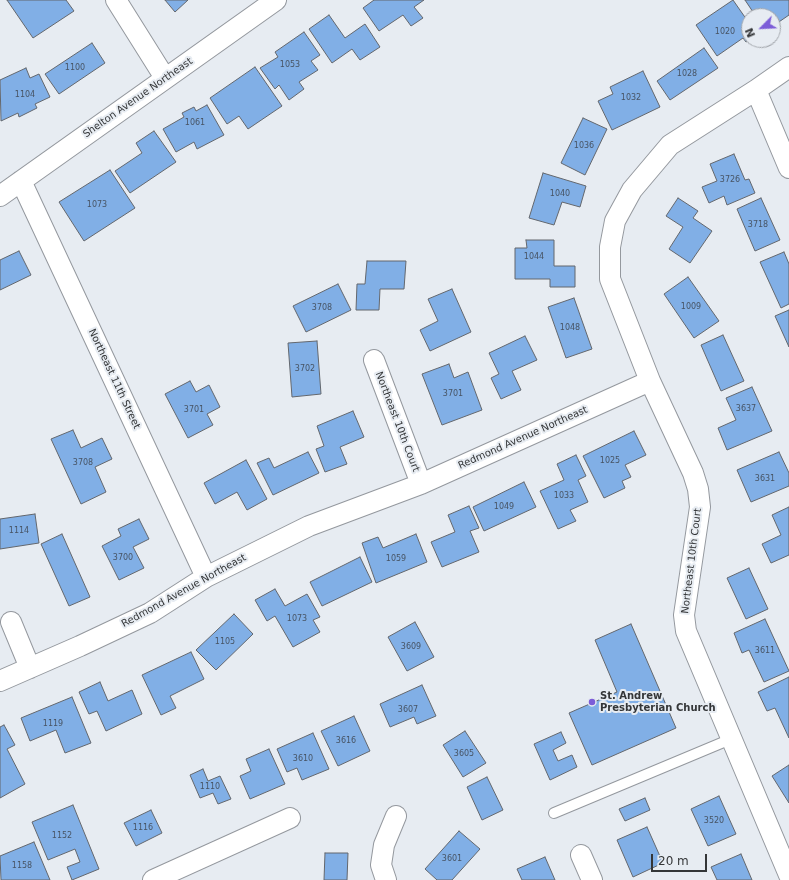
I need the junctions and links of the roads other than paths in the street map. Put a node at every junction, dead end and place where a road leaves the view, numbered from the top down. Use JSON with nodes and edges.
{"nodes":[{"id":1,"x":116,"y":0,"type":"edge"},
{"id":2,"x":276,"y":0,"type":"edge"},
{"id":3,"x":789,"y":67,"type":"edge"},
{"id":4,"x":164,"y":78,"type":"junction"},
{"id":5,"x":756,"y":90,"type":"junction"},
{"id":6,"x":789,"y":168,"type":"edge"},
{"id":7,"x":21,"y":181,"type":"junction"},
{"id":8,"x":0,"y":196,"type":"edge"},
{"id":9,"x":374,"y":360,"type":"dead end"},
{"id":10,"x":650,"y":380,"type":"junction"},
{"id":11,"x":421,"y":484,"type":"junction"},
{"id":12,"x":206,"y":577,"type":"junction"},
{"id":13,"x":11,"y":622,"type":"dead end"},
{"id":14,"x":30,"y":668,"type":"junction"},
{"id":15,"x":0,"y":681,"type":"edge"},
{"id":16,"x":731,"y":739,"type":"junction"},
{"id":17,"x":554,"y":813,"type":"dead end"},
{"id":18,"x":396,"y":816,"type":"dead end"},
{"id":19,"x":290,"y":818,"type":"dead end"},
{"id":20,"x":784,"y":849,"type":"edge"},
{"id":21,"x":581,"y":855,"type":"dead end"},
{"id":22,"x":789,"y":875,"type":"edge"},
{"id":23,"x":153,"y":880,"type":"edge"},
{"id":24,"x":386,"y":880,"type":"edge"},
{"id":25,"x":592,"y":880,"type":"edge"}],
"edges":[{"from":1,"to":4,"type":"street"},
{"from":2,"to":4,"type":"street","name":"Shelton Avenue Northeast"},
{"from":3,"to":5,"type":"street"},
{"from":4,"to":7,"type":"street","name":"Shelton Avenue Northeast"},
{"from":5,"to":6,"type":"street"},
{"from":5,"to":10,"type":"street"},
{"from":7,"to":8,"type":"street","name":"Shelton Avenue Northeast"},
{"from":7,"to":12,"type":"street","name":"Northeast 11th Street"},
{"from":9,"to":11,"type":"street","name":"Northeast 10th Court"},
{"from":10,"to":11,"type":"street","name":"Redmond Avenue Northeast"},
{"from":10,"to":16,"type":"street","name":"Northeast 10th Court"},
{"from":11,"to":12,"type":"street","name":"Redmond Avenue Northeast"},
{"from":12,"to":14,"type":"street","name":"Redmond Avenue Northeast"},
{"from":13,"to":14,"type":"street"},
{"from":14,"to":15,"type":"street","name":"Redmond Avenue Northeast"},
{"from":16,"to":17,"type":"lane"},
{"from":16,"to":20,"type":"street","name":"Northeast 10th Court"},
{"from":18,"to":24,"type":"street"},
{"from":19,"to":23,"type":"street"},
{"from":20,"to":22,"type":"street","name":"Northeast 10th Court"},
{"from":21,"to":25,"type":"street"}]}
